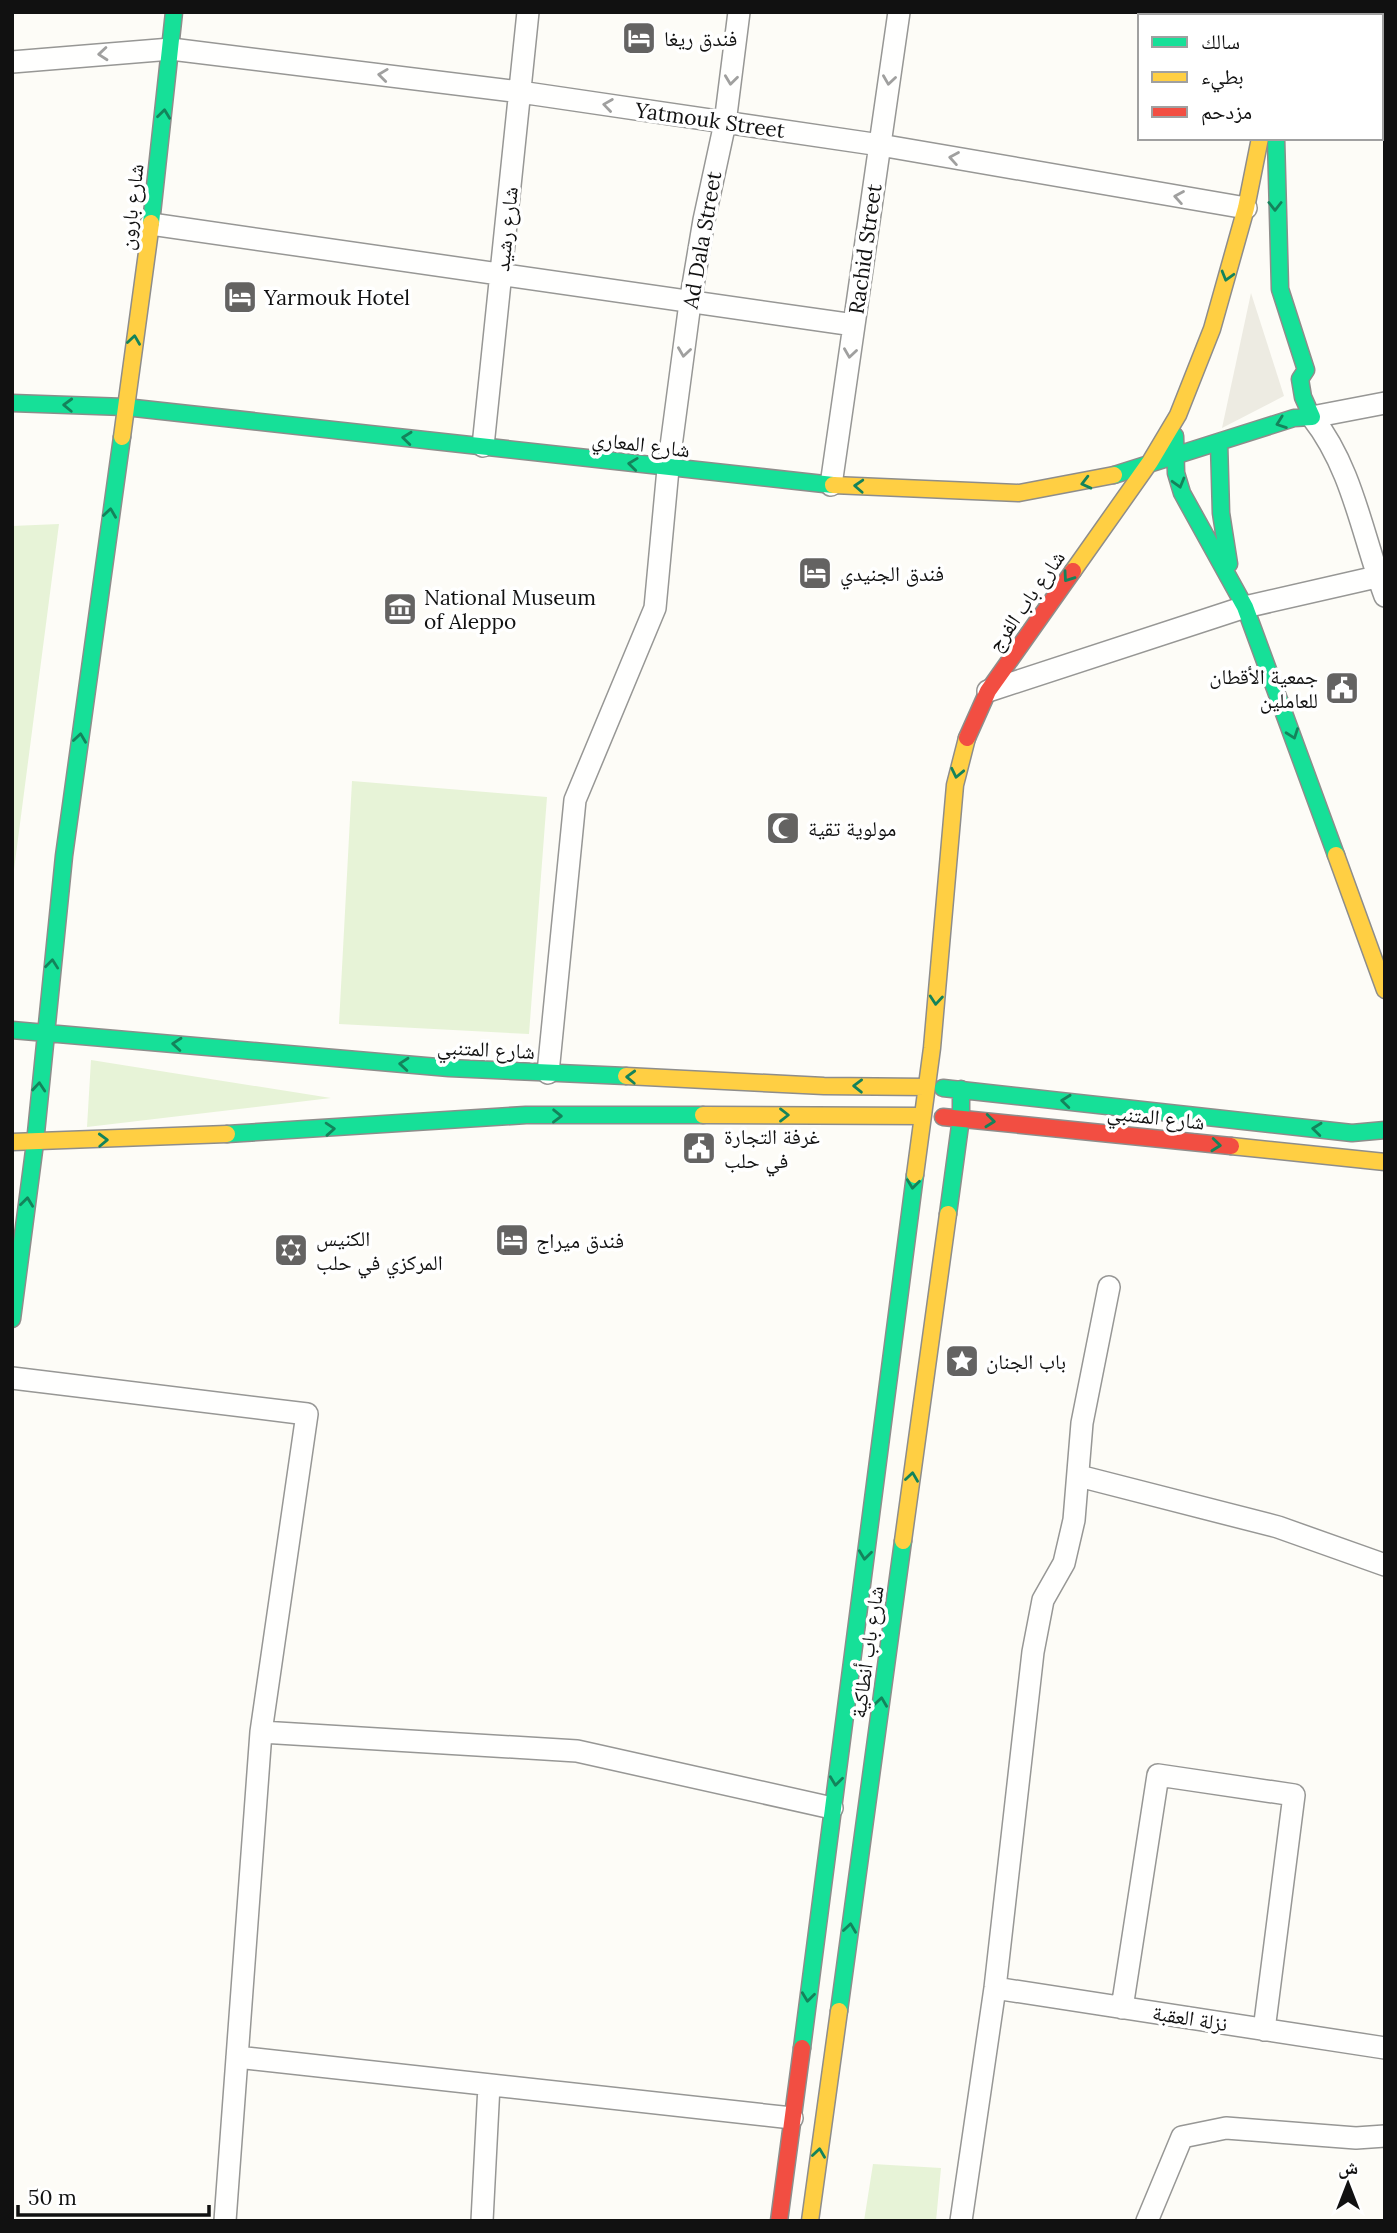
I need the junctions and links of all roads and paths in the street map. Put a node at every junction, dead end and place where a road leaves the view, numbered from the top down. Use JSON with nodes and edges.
{"nodes":[{"id":1,"x":174,"y":12,"type":"edge"},
{"id":2,"x":528,"y":12,"type":"edge"},
{"id":3,"x":739,"y":12,"type":"edge"},
{"id":4,"x":899,"y":12,"type":"edge"},
{"id":5,"x":171,"y":49,"type":"junction"},
{"id":6,"x":12,"y":62,"type":"edge"},
{"id":7,"x":520,"y":92,"type":"junction"},
{"id":8,"x":725,"y":122,"type":"junction"},
{"id":9,"x":1260,"y":140,"type":"edge"},
{"id":10,"x":1276,"y":140,"type":"edge"},
{"id":11,"x":880,"y":145,"type":"junction"},
{"id":12,"x":1246,"y":208,"type":"junction"},
{"id":13,"x":151,"y":224,"type":"junction"},
{"id":14,"x":501,"y":274,"type":"junction"},
{"id":15,"x":690,"y":303,"type":"junction"},
{"id":16,"x":854,"y":325,"type":"junction"},
{"id":17,"x":12,"y":403,"type":"edge"},
{"id":18,"x":1385,"y":403,"type":"edge"},
{"id":19,"x":125,"y":407,"type":"junction"},
{"id":20,"x":1178,"y":415,"type":"junction"},
{"id":21,"x":1312,"y":416,"type":"junction"},
{"id":22,"x":1219,"y":442,"type":"junction"},
{"id":23,"x":483,"y":446,"type":"junction"},
{"id":24,"x":1174,"y":455,"type":"junction"},
{"id":25,"x":1150,"y":462,"type":"junction"},
{"id":26,"x":668,"y":469,"type":"junction"},
{"id":27,"x":831,"y":485,"type":"junction"},
{"id":28,"x":1382,"y":583,"type":"edge"},
{"id":29,"x":1233,"y":584,"type":"junction"},
{"id":30,"x":1245,"y":607,"type":"junction"},
{"id":31,"x":988,"y":691,"type":"junction"},
{"id":32,"x":1385,"y":990,"type":"edge"},
{"id":33,"x":12,"y":1030,"type":"edge"},
{"id":34,"x":44,"y":1032,"type":"junction"},
{"id":35,"x":548,"y":1073,"type":"junction"},
{"id":36,"x":926,"y":1087,"type":"junction"},
{"id":37,"x":961,"y":1090,"type":"junction"},
{"id":38,"x":922,"y":1116,"type":"junction"},
{"id":39,"x":961,"y":1118,"type":"junction"},
{"id":40,"x":1385,"y":1130,"type":"edge"},
{"id":41,"x":12,"y":1142,"type":"edge"},
{"id":42,"x":34,"y":1143,"type":"junction"},
{"id":43,"x":1385,"y":1162,"type":"edge"},
{"id":44,"x":1108,"y":1287,"type":"dead end"},
{"id":45,"x":12,"y":1319,"type":"edge"},
{"id":46,"x":12,"y":1378,"type":"edge"},
{"id":47,"x":1079,"y":1476,"type":"junction"},
{"id":48,"x":1385,"y":1565,"type":"edge"},
{"id":49,"x":261,"y":1732,"type":"junction"},
{"id":50,"x":832,"y":1808,"type":"junction"},
{"id":51,"x":995,"y":1988,"type":"junction"},
{"id":52,"x":1122,"y":2008,"type":"junction"},
{"id":53,"x":1264,"y":2030,"type":"junction"},
{"id":54,"x":1385,"y":2048,"type":"edge"},
{"id":55,"x":237,"y":2057,"type":"junction"},
{"id":56,"x":489,"y":2084,"type":"junction"},
{"id":57,"x":792,"y":2118,"type":"junction"},
{"id":58,"x":1385,"y":2136,"type":"edge"},
{"id":59,"x":225,"y":2221,"type":"edge"},
{"id":60,"x":482,"y":2221,"type":"edge"},
{"id":61,"x":779,"y":2221,"type":"edge"},
{"id":62,"x":810,"y":2221,"type":"edge"},
{"id":63,"x":961,"y":2221,"type":"edge"},
{"id":64,"x":1147,"y":2221,"type":"edge"}],
"edges":[{"from":1,"to":5,"type":"main road","name":"شارع بارون"},
{"from":2,"to":7,"type":"street","name":"شارع رشيد"},
{"from":3,"to":8,"type":"street","name":"Ad Dala Street","one_way":true},
{"from":4,"to":11,"type":"street","name":"Rachid Street","one_way":true},
{"from":5,"to":6,"type":"street","name":"Yatmouk Street","one_way":true},
{"from":7,"to":5,"type":"street","name":"Yatmouk Street","one_way":true},
{"from":13,"to":5,"type":"main road","name":"شارع بارون","one_way":true},
{"from":8,"to":7,"type":"street","name":"Yatmouk Street","one_way":true},
{"from":7,"to":14,"type":"street","name":"شارع رشيد"},
{"from":8,"to":11,"type":"street","name":"Yatmouk Street"},
{"from":8,"to":15,"type":"street","name":"Ad Dala Street"},
{"from":9,"to":12,"type":"main road","name":"شارع باب الفرج"},
{"from":10,"to":21,"type":"main road","one_way":true},
{"from":12,"to":11,"type":"street","name":"Yatmouk Street","one_way":true},
{"from":11,"to":16,"type":"street","name":"Rachid Street"},
{"from":12,"to":20,"type":"main road","name":"شارع باب الفرج","one_way":true},
{"from":13,"to":14,"type":"street"},
{"from":19,"to":13,"type":"main road","name":"شارع بارون","one_way":true},
{"from":14,"to":15,"type":"street"},
{"from":14,"to":23,"type":"street","name":"شارع رشيد"},
{"from":15,"to":16,"type":"street"},
{"from":15,"to":26,"type":"street","name":"Ad Dala Street","one_way":true},
{"from":16,"to":27,"type":"street","name":"Rachid Street","one_way":true},
{"from":19,"to":17,"type":"main road","name":"شارع المعاري","one_way":true},
{"from":18,"to":21,"type":"street"},
{"from":23,"to":19,"type":"main road","name":"شارع المعاري","one_way":true},
{"from":34,"to":19,"type":"main road","name":"شارع بارون","one_way":true},
{"from":20,"to":24,"type":"main road"},
{"from":20,"to":25,"type":"main road","name":"شارع باب الفرج"},
{"from":21,"to":22,"type":"main road","name":"شارع المعاري","one_way":true},
{"from":21,"to":28,"type":"street"},
{"from":22,"to":24,"type":"main road","name":"شارع المعاري"},
{"from":22,"to":29,"type":"main road"},
{"from":26,"to":23,"type":"main road","name":"شارع المعاري","one_way":true},
{"from":24,"to":25,"type":"main road","name":"شارع المعاري"},
{"from":24,"to":29,"type":"main road","one_way":true},
{"from":25,"to":27,"type":"main road","name":"شارع المعاري","one_way":true},
{"from":25,"to":31,"type":"main road","name":"شارع باب الفرج","one_way":true},
{"from":26,"to":27,"type":"main road","name":"شارع المعاري"},
{"from":26,"to":35,"type":"street","name":"Ad Dala Street"},
{"from":28,"to":30,"type":"street"},
{"from":29,"to":30,"type":"main road"},
{"from":30,"to":31,"type":"street"},
{"from":30,"to":32,"type":"main road","one_way":true},
{"from":31,"to":36,"type":"main road","name":"شارع باب الفرج","one_way":true},
{"from":33,"to":34,"type":"main road","name":"شارع المتنبي"},
{"from":35,"to":34,"type":"main road","name":"شارع المتنبي","one_way":true},
{"from":42,"to":34,"type":"main road","name":"شارع بارون","one_way":true},
{"from":36,"to":35,"type":"main road","name":"شارع المتنبي","one_way":true},
{"from":36,"to":37,"type":"main road","name":"شارع المتنبي"},
{"from":36,"to":38,"type":"main road","name":"شارع باب الفرج"},
{"from":37,"to":39,"type":"main road","name":"شارع باب أنطاكية"},
{"from":40,"to":37,"type":"main road","name":"شارع المتنبي","one_way":true},
{"from":38,"to":39,"type":"main road","name":"شارع المتنبي"},
{"from":42,"to":38,"type":"main road","name":"شارع المتنبي","one_way":true},
{"from":38,"to":50,"type":"main road","name":"شارع باب أنطاكية","one_way":true},
{"from":39,"to":43,"type":"main road","name":"شارع المتنبي","one_way":true},
{"from":62,"to":39,"type":"main road","name":"شارع باب أنطاكية","one_way":true},
{"from":41,"to":42,"type":"main road","name":"شارع المتنبي"},
{"from":45,"to":42,"type":"main road","name":"شارع بارون","one_way":true},
{"from":44,"to":47,"type":"street"},
{"from":46,"to":49,"type":"street"},
{"from":47,"to":48,"type":"street"},
{"from":47,"to":51,"type":"street"},
{"from":49,"to":50,"type":"street"},
{"from":49,"to":55,"type":"street"},
{"from":50,"to":57,"type":"main road","name":"شارع باب أنطاكية","one_way":true},
{"from":51,"to":52,"type":"street","name":"نزلة العقبة"},
{"from":51,"to":63,"type":"street"},
{"from":52,"to":53,"type":"street","name":"نزلة العقبة"},
{"from":52,"to":53,"type":"street"},
{"from":53,"to":54,"type":"street","name":"نزلة العقبة"},
{"from":55,"to":56,"type":"street"},
{"from":55,"to":59,"type":"street"},
{"from":56,"to":57,"type":"street"},
{"from":56,"to":60,"type":"street"},
{"from":57,"to":61,"type":"main road","name":"شارع باب أنطاكية"},
{"from":58,"to":64,"type":"street"}]}
